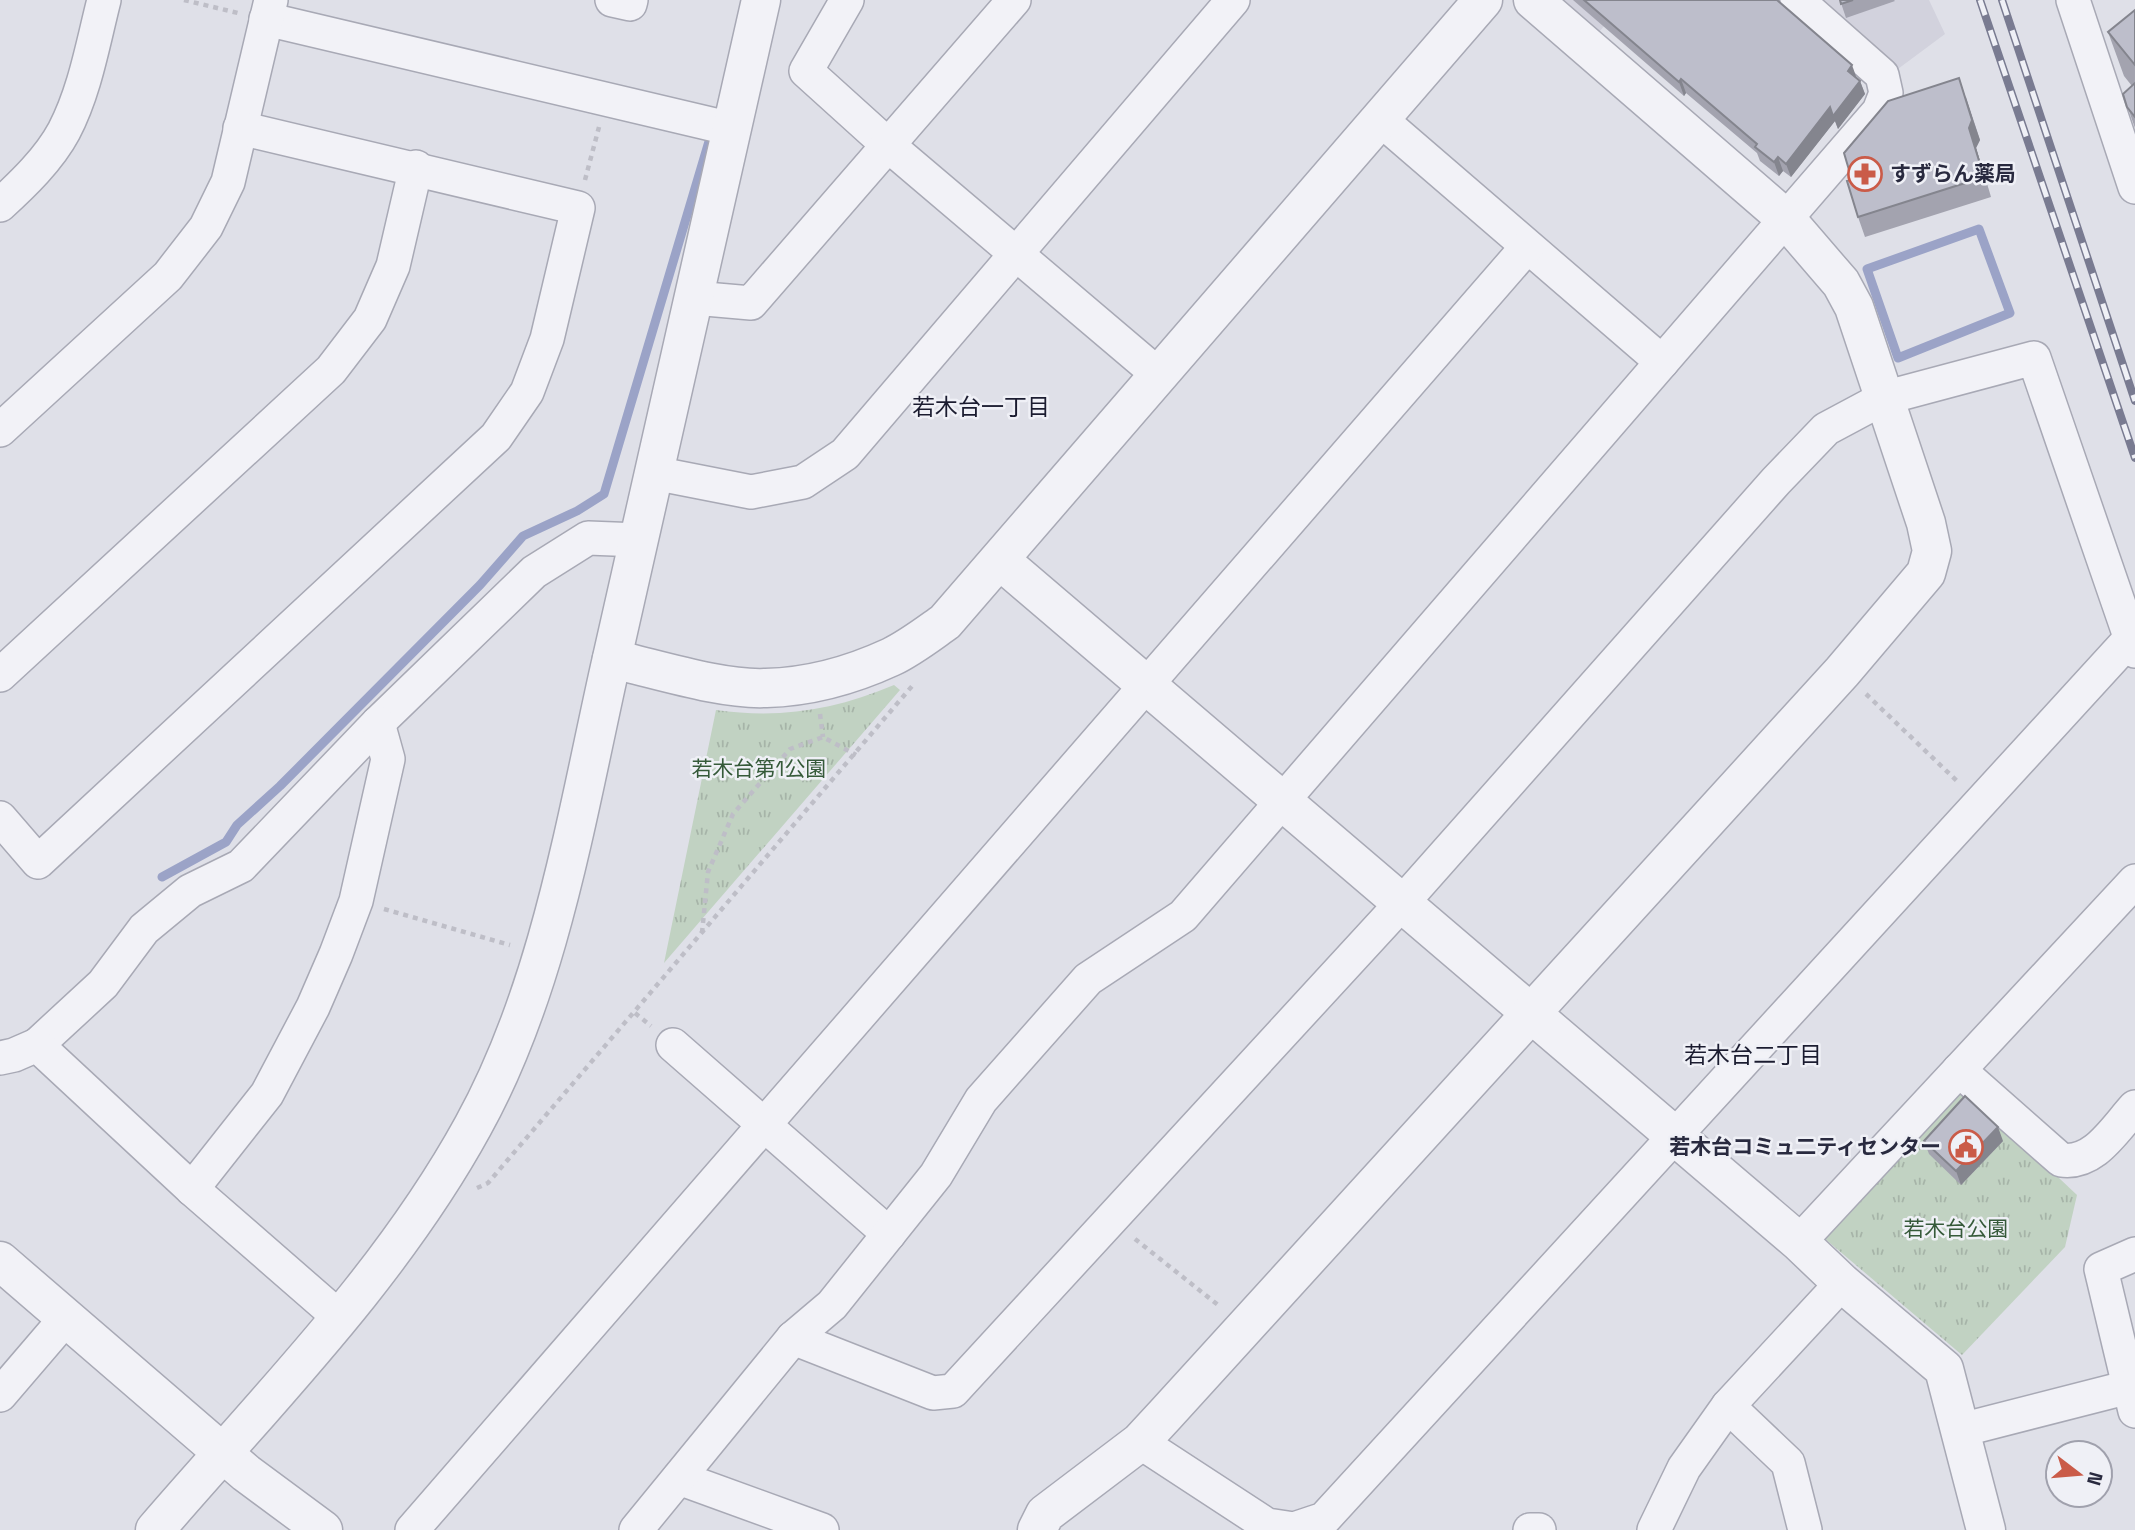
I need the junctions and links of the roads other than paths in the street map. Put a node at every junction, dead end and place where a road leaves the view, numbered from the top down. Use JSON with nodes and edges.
{"nodes":[{"id":1,"x":104,"y":0,"type":"edge"},
{"id":2,"x":612,"y":0,"type":"edge"},
{"id":3,"x":631,"y":0,"type":"edge"},
{"id":4,"x":761,"y":0,"type":"edge"},
{"id":5,"x":847,"y":0,"type":"edge"},
{"id":6,"x":1014,"y":0,"type":"edge"},
{"id":7,"x":1233,"y":0,"type":"edge"},
{"id":8,"x":1483,"y":0,"type":"edge"},
{"id":9,"x":1533,"y":0,"type":"edge"},
{"id":10,"x":1797,"y":0,"type":"edge"},
{"id":11,"x":2073,"y":0,"type":"edge"},
{"id":12,"x":269,"y":10,"type":"edge"},
{"id":13,"x":1380,"y":119,"type":"junction"},
{"id":14,"x":240,"y":128,"type":"junction"},
{"id":15,"x":732,"y":129,"type":"junction"},
{"id":16,"x":888,"y":146,"type":"junction"},
{"id":17,"x":416,"y":167,"type":"junction"},
{"id":18,"x":2135,"y":187,"type":"edge"},
{"id":19,"x":0,"y":205,"type":"edge"},
{"id":20,"x":1785,"y":218,"type":"junction"},
{"id":21,"x":1527,"y":247,"type":"junction"},
{"id":22,"x":1015,"y":254,"type":"junction"},
{"id":23,"x":694,"y":298,"type":"junction"},
{"id":24,"x":1662,"y":362,"type":"junction"},
{"id":25,"x":1160,"y":376,"type":"junction"},
{"id":26,"x":1884,"y":398,"type":"junction"},
{"id":27,"x":0,"y":430,"type":"edge"},
{"id":28,"x":654,"y":472,"type":"junction"},
{"id":29,"x":639,"y":540,"type":"junction"},
{"id":30,"x":1001,"y":561,"type":"junction"},
{"id":31,"x":2133,"y":644,"type":"edge"},
{"id":32,"x":612,"y":659,"type":"junction"},
{"id":33,"x":0,"y":675,"type":"edge"},
{"id":34,"x":1147,"y":686,"type":"junction"},
{"id":35,"x":378,"y":723,"type":"junction"},
{"id":36,"x":1282,"y":801,"type":"junction"},
{"id":37,"x":0,"y":818,"type":"edge"},
{"id":38,"x":2135,"y":881,"type":"edge"},
{"id":39,"x":1402,"y":903,"type":"junction"},
{"id":40,"x":1531,"y":1013,"type":"junction"},
{"id":41,"x":37,"y":1045,"type":"junction"},
{"id":42,"x":673,"y":1045,"type":"dead end"},
{"id":43,"x":0,"y":1058,"type":"edge"},
{"id":44,"x":1959,"y":1070,"type":"junction"},
{"id":45,"x":2135,"y":1107,"type":"edge"},
{"id":46,"x":762,"y":1124,"type":"junction"},
{"id":47,"x":1676,"y":1136,"type":"junction"},
{"id":48,"x":192,"y":1189,"type":"junction"},
{"id":49,"x":889,"y":1234,"type":"junction"},
{"id":50,"x":1799,"y":1242,"type":"junction"},
{"id":51,"x":2135,"y":1254,"type":"edge"},
{"id":52,"x":0,"y":1261,"type":"edge"},
{"id":53,"x":1842,"y":1283,"type":"junction"},
{"id":54,"x":339,"y":1317,"type":"junction"},
{"id":55,"x":66,"y":1318,"type":"junction"},
{"id":56,"x":793,"y":1338,"type":"junction"},
{"id":57,"x":0,"y":1395,"type":"edge"},
{"id":58,"x":2132,"y":1399,"type":"edge"},
{"id":59,"x":1728,"y":1406,"type":"junction"},
{"id":60,"x":1961,"y":1430,"type":"junction"},
{"id":61,"x":1140,"y":1442,"type":"junction"},
{"id":62,"x":223,"y":1452,"type":"junction"},
{"id":63,"x":679,"y":1478,"type":"junction"},
{"id":64,"x":155,"y":1530,"type":"edge"},
{"id":65,"x":323,"y":1530,"type":"edge"},
{"id":66,"x":412,"y":1530,"type":"edge"},
{"id":67,"x":635,"y":1530,"type":"edge"},
{"id":68,"x":822,"y":1530,"type":"edge"},
{"id":69,"x":1037,"y":1530,"type":"edge"},
{"id":70,"x":1530,"y":1530,"type":"edge"},
{"id":71,"x":1539,"y":1530,"type":"edge"},
{"id":72,"x":1654,"y":1530,"type":"edge"},
{"id":73,"x":1805,"y":1530,"type":"edge"},
{"id":74,"x":1986,"y":1530,"type":"edge"}],
"edges":[{"from":1,"to":19,"type":"street"},
{"from":2,"to":3,"type":"street"},
{"from":4,"to":15,"type":"street"},
{"from":5,"to":16,"type":"street"},
{"from":6,"to":16,"type":"street"},
{"from":7,"to":22,"type":"street"},
{"from":8,"to":13,"type":"street"},
{"from":9,"to":20,"type":"street"},
{"from":10,"to":20,"type":"street"},
{"from":11,"to":18,"type":"street"},
{"from":12,"to":14,"type":"street"},
{"from":12,"to":15,"type":"street"},
{"from":13,"to":21,"type":"street"},
{"from":13,"to":25,"type":"street"},
{"from":14,"to":17,"type":"street"},
{"from":14,"to":27,"type":"street"},
{"from":15,"to":23,"type":"street"},
{"from":16,"to":22,"type":"street"},
{"from":16,"to":23,"type":"street"},
{"from":17,"to":33,"type":"street"},
{"from":17,"to":37,"type":"street"},
{"from":20,"to":24,"type":"street"},
{"from":20,"to":26,"type":"street"},
{"from":21,"to":24,"type":"street"},
{"from":21,"to":34,"type":"street"},
{"from":22,"to":25,"type":"street"},
{"from":22,"to":28,"type":"street"},
{"from":23,"to":28,"type":"street"},
{"from":24,"to":36,"type":"street"},
{"from":25,"to":30,"type":"street"},
{"from":26,"to":31,"type":"street"},
{"from":26,"to":39,"type":"street"},
{"from":26,"to":40,"type":"street"},
{"from":28,"to":29,"type":"street"},
{"from":29,"to":32,"type":"street"},
{"from":29,"to":35,"type":"street"},
{"from":30,"to":32,"type":"street"},
{"from":30,"to":34,"type":"street"},
{"from":31,"to":47,"type":"street"},
{"from":32,"to":54,"type":"street"},
{"from":34,"to":36,"type":"street"},
{"from":34,"to":46,"type":"street"},
{"from":35,"to":41,"type":"street"},
{"from":35,"to":48,"type":"street"},
{"from":36,"to":39,"type":"street"},
{"from":36,"to":49,"type":"street"},
{"from":38,"to":44,"type":"street"},
{"from":39,"to":40,"type":"street"},
{"from":39,"to":56,"type":"street"},
{"from":40,"to":47,"type":"street"},
{"from":40,"to":61,"type":"street"},
{"from":41,"to":43,"type":"street"},
{"from":41,"to":48,"type":"street"},
{"from":42,"to":46,"type":"street"},
{"from":44,"to":45,"type":"street"},
{"from":44,"to":50,"type":"street"},
{"from":46,"to":49,"type":"street"},
{"from":46,"to":66,"type":"street"},
{"from":47,"to":50,"type":"street"},
{"from":47,"to":61,"type":"street"},
{"from":48,"to":54,"type":"street"},
{"from":49,"to":56,"type":"street"},
{"from":50,"to":53,"type":"street"},
{"from":51,"to":58,"type":"street"},
{"from":52,"to":55,"type":"street"},
{"from":53,"to":59,"type":"street"},
{"from":53,"to":60,"type":"street"},
{"from":54,"to":62,"type":"street"},
{"from":55,"to":57,"type":"street"},
{"from":55,"to":62,"type":"street"},
{"from":56,"to":63,"type":"street"},
{"from":58,"to":60,"type":"street"},
{"from":59,"to":72,"type":"street"},
{"from":59,"to":73,"type":"street"},
{"from":60,"to":74,"type":"street"},
{"from":61,"to":69,"type":"street"},
{"from":62,"to":64,"type":"street"},
{"from":62,"to":65,"type":"street"},
{"from":63,"to":67,"type":"street"},
{"from":63,"to":68,"type":"street"},
{"from":70,"to":71,"type":"street"}]}
